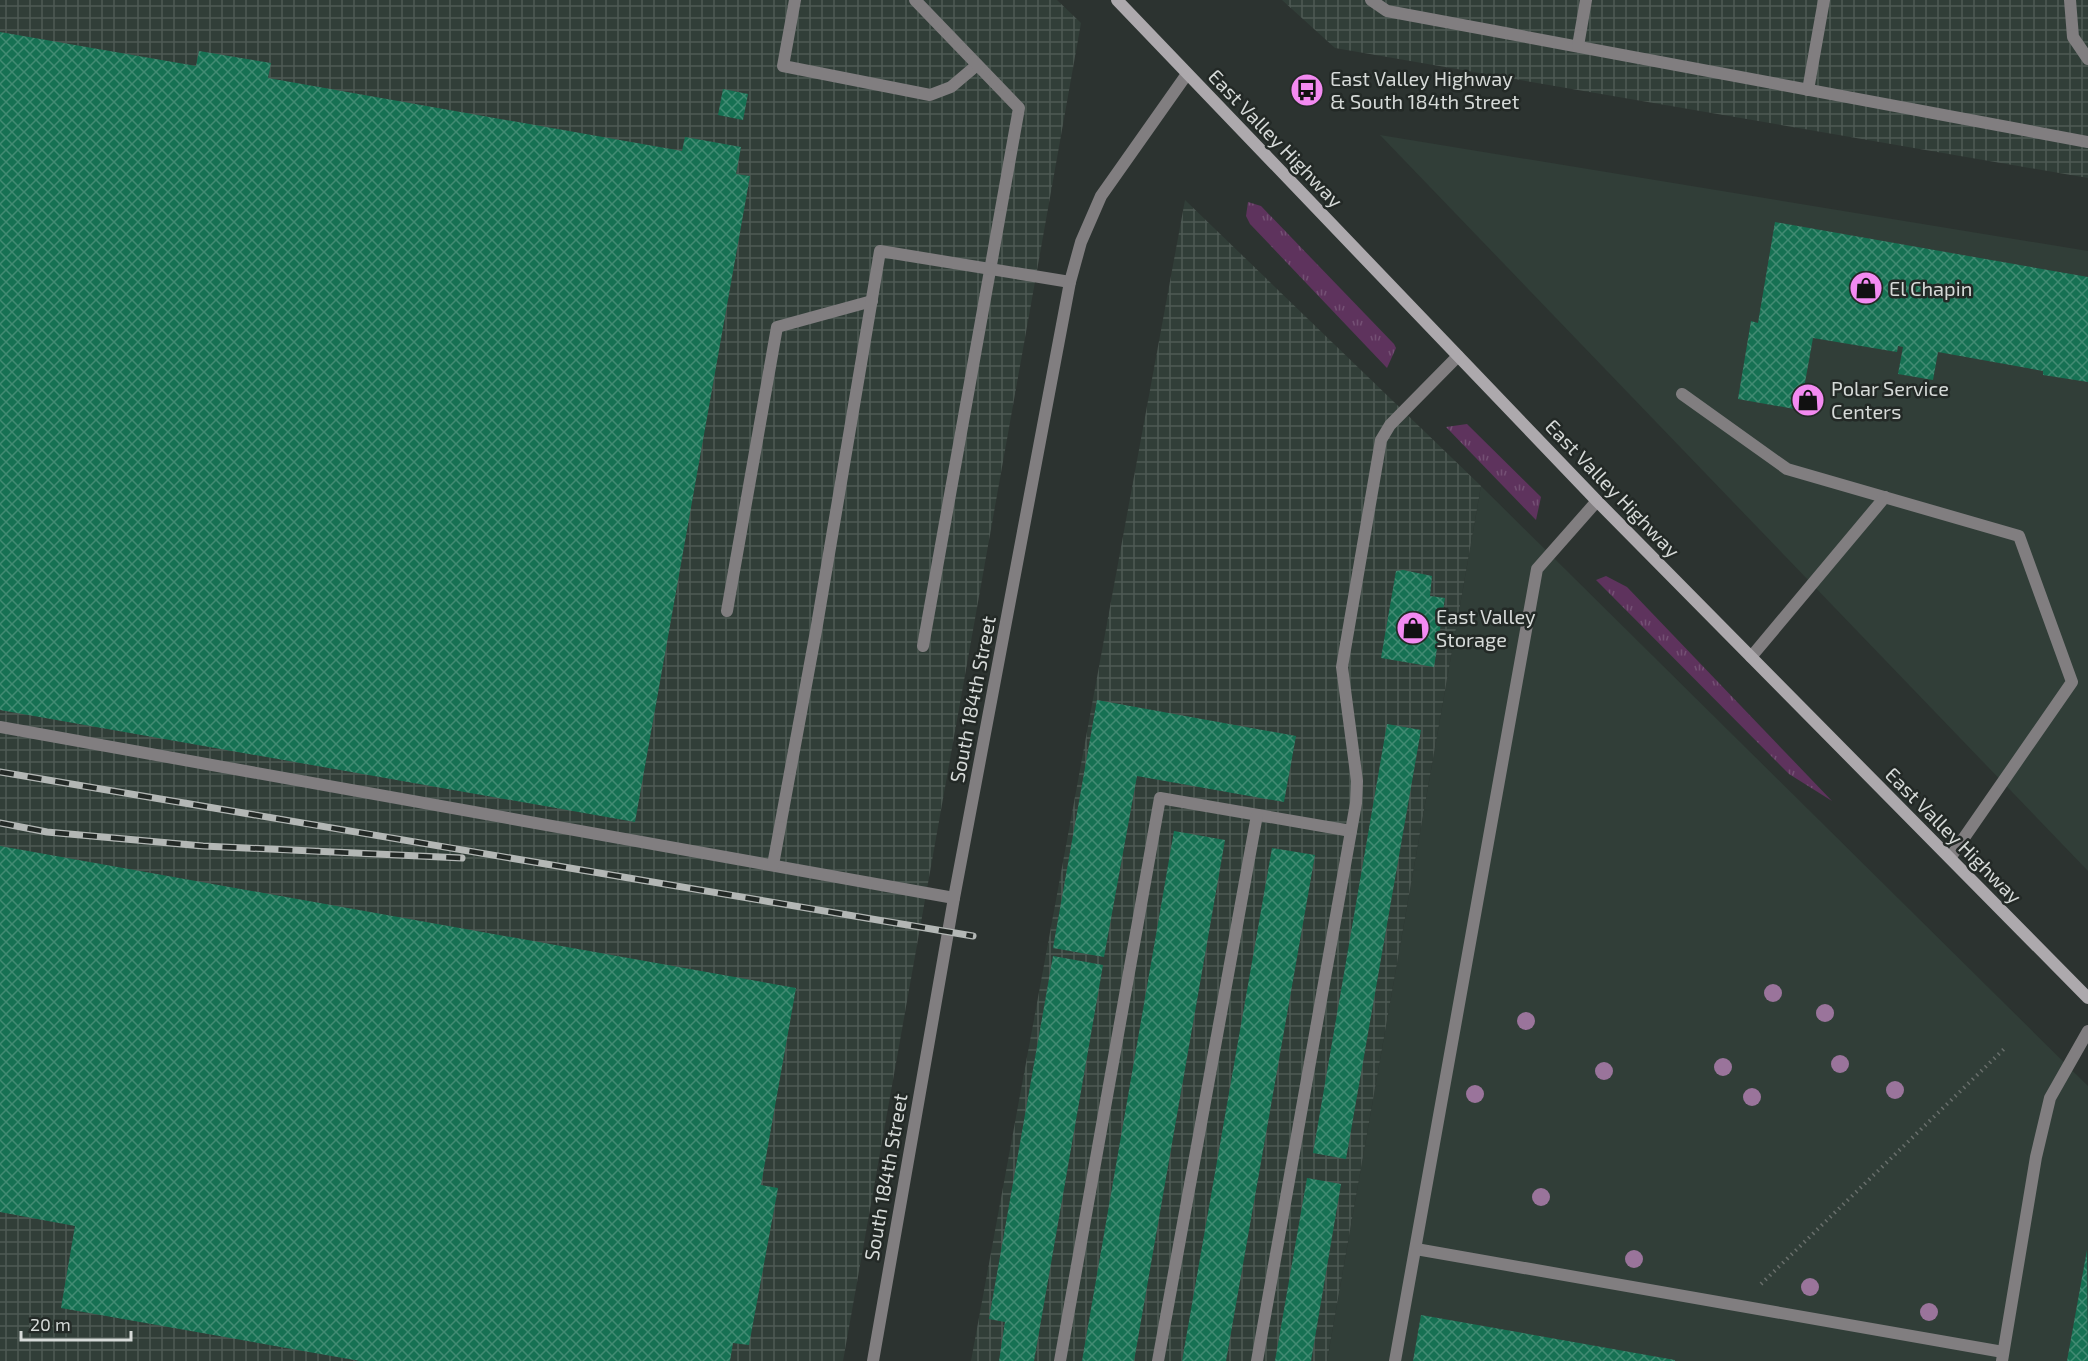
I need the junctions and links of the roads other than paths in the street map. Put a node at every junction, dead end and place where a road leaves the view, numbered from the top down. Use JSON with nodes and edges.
{"nodes":[{"id":1,"x":795,"y":0,"type":"edge"},
{"id":2,"x":915,"y":0,"type":"edge"},
{"id":3,"x":1117,"y":0,"type":"edge"},
{"id":4,"x":1371,"y":0,"type":"edge"},
{"id":5,"x":1586,"y":0,"type":"edge"},
{"id":6,"x":1824,"y":0,"type":"edge"},
{"id":7,"x":2070,"y":0,"type":"edge"},
{"id":8,"x":1578,"y":46,"type":"junction"},
{"id":9,"x":2088,"y":59,"type":"edge"},
{"id":10,"x":977,"y":65,"type":"junction"},
{"id":11,"x":1187,"y":74,"type":"junction"},
{"id":12,"x":1808,"y":90,"type":"junction"},
{"id":13,"x":2088,"y":142,"type":"edge"},
{"id":14,"x":990,"y":269,"type":"junction"},
{"id":15,"x":1070,"y":282,"type":"junction"},
{"id":16,"x":872,"y":301,"type":"junction"},
{"id":17,"x":1458,"y":356,"type":"junction"},
{"id":18,"x":1682,"y":393,"type":"dead end"},
{"id":19,"x":1885,"y":497,"type":"junction"},
{"id":20,"x":1597,"y":501,"type":"junction"},
{"id":21,"x":727,"y":611,"type":"dead end"},
{"id":22,"x":923,"y":646,"type":"dead end"},
{"id":23,"x":1751,"y":657,"type":"junction"},
{"id":24,"x":0,"y":727,"type":"edge"},
{"id":25,"x":1257,"y":815,"type":"junction"},
{"id":26,"x":1351,"y":831,"type":"junction"},
{"id":27,"x":1950,"y":858,"type":"junction"},
{"id":28,"x":773,"y":865,"type":"junction"},
{"id":29,"x":954,"y":898,"type":"junction"},
{"id":30,"x":2088,"y":998,"type":"edge"},
{"id":31,"x":2088,"y":1031,"type":"edge"},
{"id":32,"x":1416,"y":1249,"type":"junction"},
{"id":33,"x":2002,"y":1357,"type":"edge"},
{"id":34,"x":873,"y":1361,"type":"edge"},
{"id":35,"x":1060,"y":1361,"type":"edge"},
{"id":36,"x":1158,"y":1361,"type":"edge"},
{"id":37,"x":1257,"y":1361,"type":"edge"},
{"id":38,"x":1395,"y":1361,"type":"edge"}],
"edges":[{"from":1,"to":10,"type":"street"},
{"from":2,"to":10,"type":"street"},
{"from":3,"to":11,"type":"main road","name":"East Valley Highway"},
{"from":4,"to":8,"type":"street"},
{"from":5,"to":8,"type":"street"},
{"from":6,"to":12,"type":"street"},
{"from":7,"to":9,"type":"street"},
{"from":8,"to":12,"type":"street"},
{"from":10,"to":14,"type":"street"},
{"from":11,"to":15,"type":"street","name":"South 184th Street"},
{"from":11,"to":17,"type":"main road","name":"East Valley Highway"},
{"from":12,"to":13,"type":"street"},
{"from":14,"to":15,"type":"street"},
{"from":14,"to":16,"type":"street"},
{"from":14,"to":22,"type":"street"},
{"from":15,"to":29,"type":"street","name":"South 184th Street"},
{"from":16,"to":21,"type":"street"},
{"from":16,"to":28,"type":"street"},
{"from":17,"to":20,"type":"main road","name":"East Valley Highway"},
{"from":17,"to":26,"type":"street"},
{"from":18,"to":19,"type":"street"},
{"from":19,"to":23,"type":"street"},
{"from":19,"to":27,"type":"street"},
{"from":20,"to":23,"type":"main road","name":"East Valley Highway"},
{"from":20,"to":32,"type":"street"},
{"from":23,"to":27,"type":"main road","name":"East Valley Highway"},
{"from":24,"to":28,"type":"street"},
{"from":25,"to":26,"type":"street"},
{"from":25,"to":35,"type":"street"},
{"from":25,"to":36,"type":"street"},
{"from":26,"to":37,"type":"street"},
{"from":27,"to":30,"type":"main road","name":"East Valley Highway"},
{"from":28,"to":29,"type":"street"},
{"from":29,"to":34,"type":"street","name":"South 184th Street"},
{"from":31,"to":33,"type":"street"},
{"from":32,"to":33,"type":"street"},
{"from":32,"to":38,"type":"street"}]}
